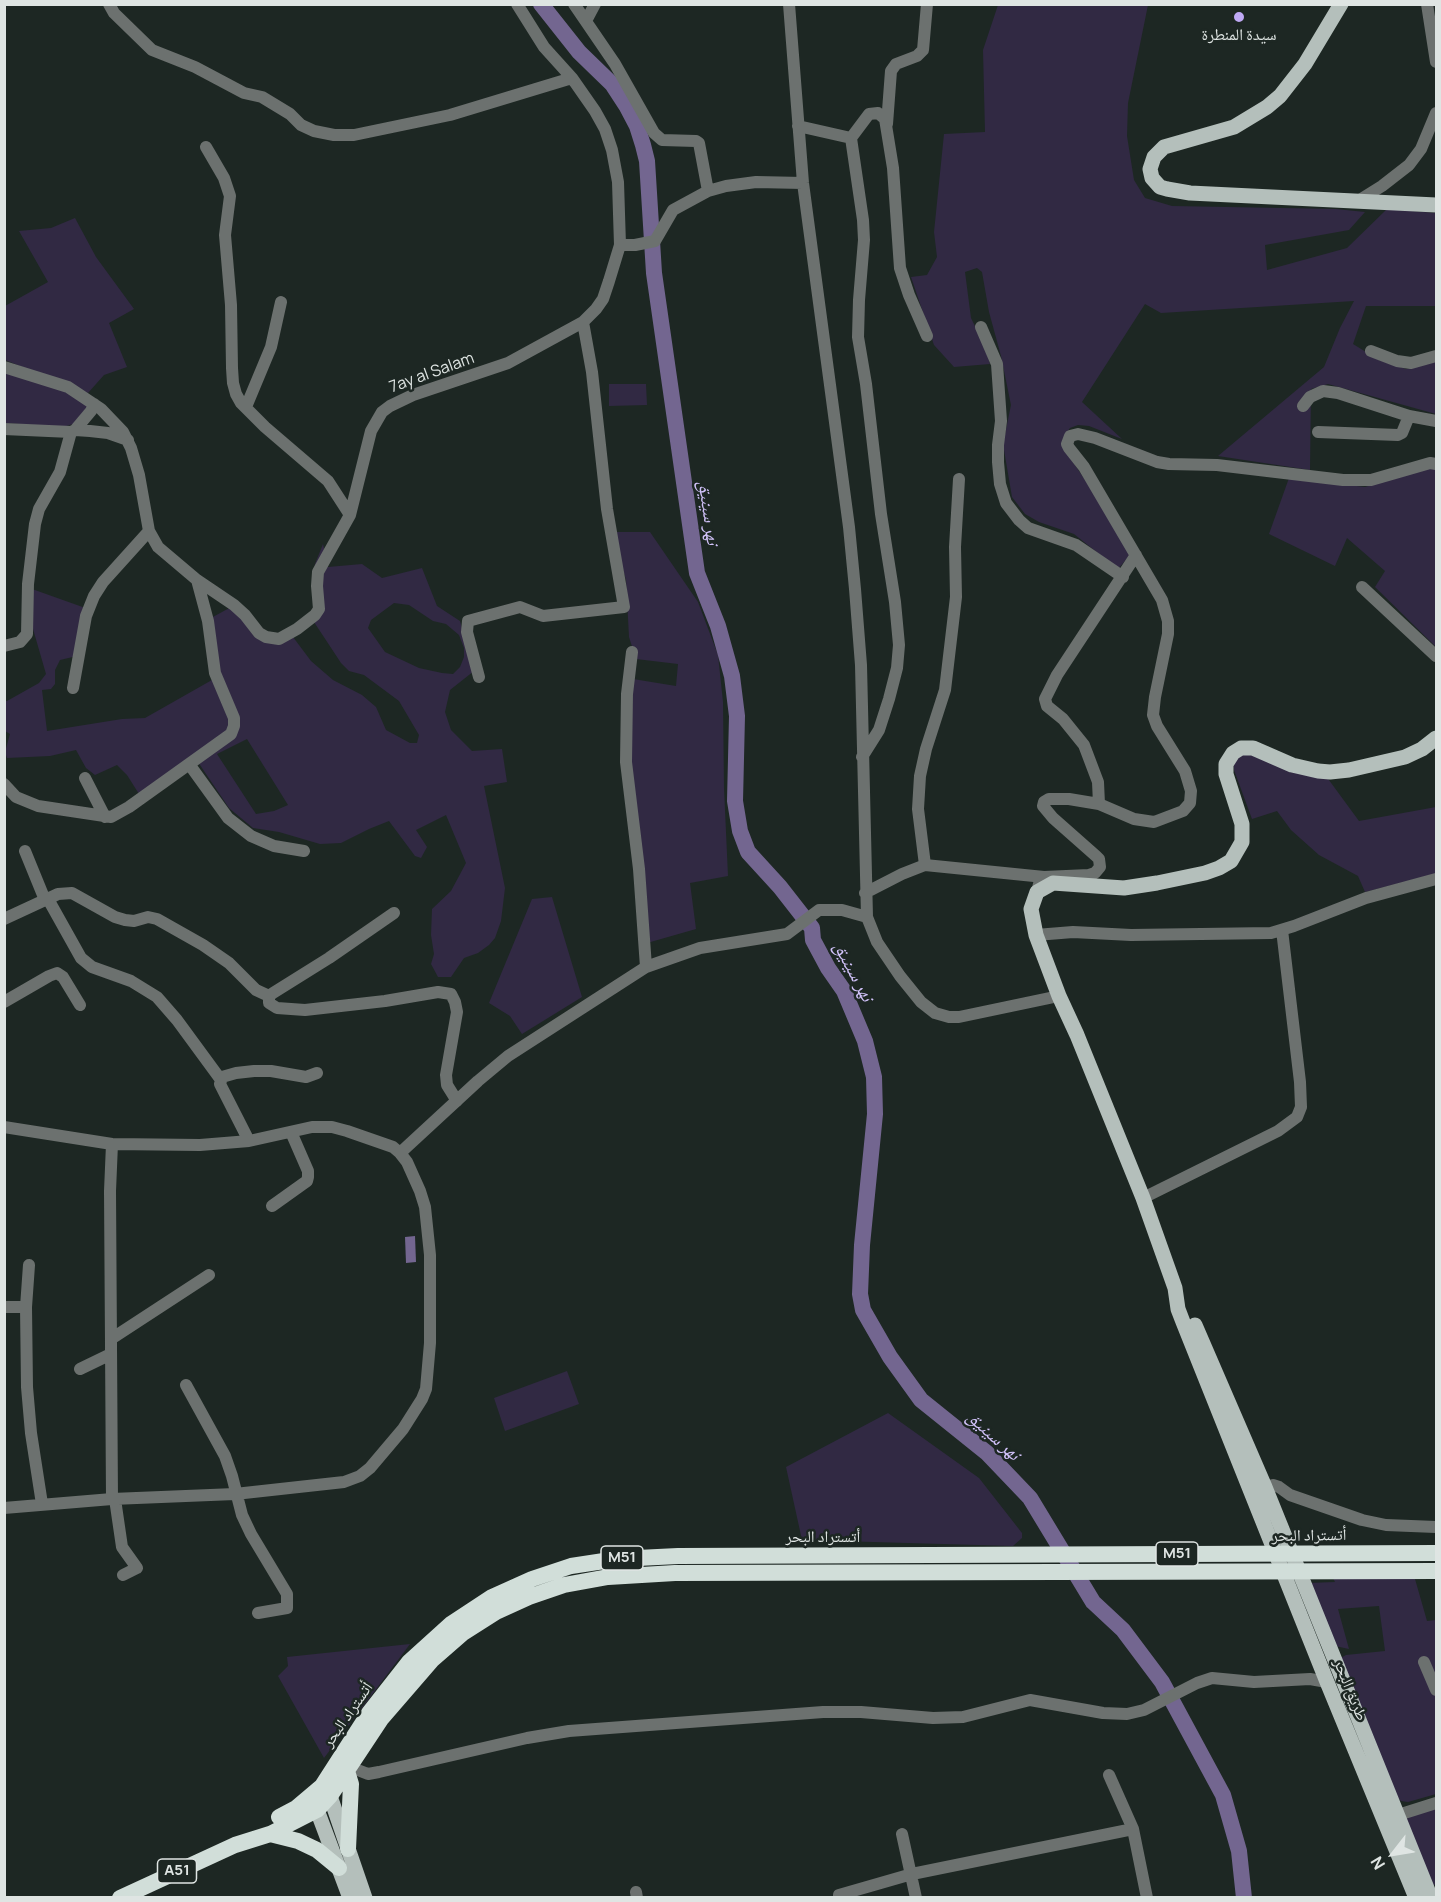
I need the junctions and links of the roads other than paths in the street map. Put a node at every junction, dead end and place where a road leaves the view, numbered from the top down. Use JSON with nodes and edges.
{"nodes":[{"id":1,"x":109,"y":4,"type":"edge"},
{"id":2,"x":517,"y":4,"type":"edge"},
{"id":3,"x":574,"y":4,"type":"edge"},
{"id":4,"x":595,"y":4,"type":"edge"},
{"id":5,"x":789,"y":4,"type":"edge"},
{"id":6,"x":927,"y":4,"type":"edge"},
{"id":7,"x":1341,"y":4,"type":"edge"},
{"id":8,"x":1427,"y":4,"type":"edge"},
{"id":9,"x":586,"y":21,"type":"junction"},
{"id":10,"x":1437,"y":62,"type":"edge"},
{"id":11,"x":572,"y":78,"type":"junction"},
{"id":12,"x":1437,"y":113,"type":"edge"},
{"id":13,"x":887,"y":124,"type":"junction"},
{"id":14,"x":798,"y":126,"type":"junction"},
{"id":15,"x":851,"y":138,"type":"junction"},
{"id":16,"x":206,"y":147,"type":"dead end"},
{"id":17,"x":802,"y":183,"type":"junction"},
{"id":18,"x":708,"y":191,"type":"junction"},
{"id":19,"x":1358,"y":201,"type":"junction"},
{"id":20,"x":1437,"y":205,"type":"edge"},
{"id":21,"x":620,"y":245,"type":"junction"},
{"id":22,"x":281,"y":302,"type":"dead end"},
{"id":23,"x":584,"y":322,"type":"junction"},
{"id":24,"x":981,"y":327,"type":"dead end"},
{"id":25,"x":927,"y":336,"type":"dead end"},
{"id":26,"x":1371,"y":351,"type":"dead end"},
{"id":27,"x":1437,"y":356,"type":"edge"},
{"id":28,"x":4,"y":367,"type":"edge"},
{"id":29,"x":94,"y":404,"type":"junction"},
{"id":30,"x":1303,"y":405,"type":"dead end"},
{"id":31,"x":246,"y":407,"type":"junction"},
{"id":32,"x":1409,"y":416,"type":"junction"},
{"id":33,"x":1437,"y":421,"type":"edge"},
{"id":34,"x":4,"y":429,"type":"edge"},
{"id":35,"x":73,"y":431,"type":"junction"},
{"id":36,"x":1318,"y":432,"type":"dead end"},
{"id":37,"x":128,"y":440,"type":"junction"},
{"id":38,"x":1437,"y":464,"type":"edge"},
{"id":39,"x":959,"y":479,"type":"dead end"},
{"id":40,"x":350,"y":515,"type":"junction"},
{"id":41,"x":148,"y":531,"type":"junction"},
{"id":42,"x":1136,"y":555,"type":"junction"},
{"id":43,"x":1123,"y":577,"type":"junction"},
{"id":44,"x":197,"y":580,"type":"junction"},
{"id":45,"x":1362,"y":587,"type":"dead end"},
{"id":46,"x":4,"y":646,"type":"edge"},
{"id":47,"x":632,"y":652,"type":"dead end"},
{"id":48,"x":1437,"y":656,"type":"edge"},
{"id":49,"x":479,"y":677,"type":"dead end"},
{"id":50,"x":73,"y":688,"type":"dead end"},
{"id":51,"x":1437,"y":738,"type":"edge"},
{"id":52,"x":862,"y":758,"type":"junction"},
{"id":53,"x":189,"y":764,"type":"junction"},
{"id":54,"x":86,"y":778,"type":"dead end"},
{"id":55,"x":4,"y":784,"type":"edge"},
{"id":56,"x":1099,"y":804,"type":"junction"},
{"id":57,"x":105,"y":817,"type":"junction"},
{"id":58,"x":25,"y":851,"type":"dead end"},
{"id":59,"x":304,"y":851,"type":"dead end"},
{"id":60,"x":925,"y":865,"type":"junction"},
{"id":61,"x":1044,"y":877,"type":"junction"},
{"id":62,"x":1437,"y":879,"type":"edge"},
{"id":63,"x":1037,"y":892,"type":"junction"},
{"id":64,"x":865,"y":893,"type":"junction"},
{"id":65,"x":46,"y":899,"type":"junction"},
{"id":66,"x":394,"y":913,"type":"dead end"},
{"id":67,"x":867,"y":917,"type":"junction"},
{"id":68,"x":4,"y":919,"type":"edge"},
{"id":69,"x":1282,"y":930,"type":"junction"},
{"id":70,"x":1036,"y":935,"type":"junction"},
{"id":71,"x":646,"y":967,"type":"junction"},
{"id":72,"x":269,"y":996,"type":"junction"},
{"id":73,"x":1059,"y":996,"type":"junction"},
{"id":74,"x":4,"y":1002,"type":"edge"},
{"id":75,"x":80,"y":1005,"type":"dead end"},
{"id":76,"x":317,"y":1074,"type":"dead end"},
{"id":77,"x":221,"y":1080,"type":"junction"},
{"id":78,"x":457,"y":1101,"type":"junction"},
{"id":79,"x":4,"y":1127,"type":"edge"},
{"id":80,"x":291,"y":1132,"type":"junction"},
{"id":81,"x":249,"y":1141,"type":"junction"},
{"id":82,"x":112,"y":1144,"type":"junction"},
{"id":83,"x":400,"y":1153,"type":"junction"},
{"id":84,"x":1143,"y":1198,"type":"junction"},
{"id":85,"x":272,"y":1206,"type":"dead end"},
{"id":86,"x":29,"y":1265,"type":"dead end"},
{"id":87,"x":209,"y":1275,"type":"dead end"},
{"id":88,"x":4,"y":1307,"type":"edge"},
{"id":89,"x":26,"y":1307,"type":"junction"},
{"id":90,"x":111,"y":1339,"type":"junction"},
{"id":91,"x":111,"y":1354,"type":"junction"},
{"id":92,"x":80,"y":1369,"type":"dead end"},
{"id":93,"x":186,"y":1385,"type":"dead end"},
{"id":94,"x":1259,"y":1491,"type":"junction"},
{"id":95,"x":236,"y":1494,"type":"junction"},
{"id":96,"x":1290,"y":1495,"type":"junction"},
{"id":97,"x":113,"y":1499,"type":"junction"},
{"id":98,"x":42,"y":1504,"type":"junction"},
{"id":99,"x":4,"y":1508,"type":"edge"},
{"id":100,"x":1266,"y":1509,"type":"junction"},
{"id":101,"x":1437,"y":1527,"type":"edge"},
{"id":102,"x":1437,"y":1553,"type":"edge"},
{"id":103,"x":1437,"y":1571,"type":"edge"},
{"id":104,"x":123,"y":1575,"type":"dead end"},
{"id":105,"x":258,"y":1613,"type":"dead end"},
{"id":106,"x":1424,"y":1662,"type":"dead end"},
{"id":107,"x":1327,"y":1682,"type":"junction"},
{"id":108,"x":1437,"y":1690,"type":"edge"},
{"id":109,"x":349,"y":1769,"type":"junction"},
{"id":110,"x":1109,"y":1775,"type":"dead end"},
{"id":111,"x":326,"y":1791,"type":"junction"},
{"id":112,"x":1437,"y":1803,"type":"edge"},
{"id":113,"x":313,"y":1805,"type":"junction"},
{"id":114,"x":1398,"y":1815,"type":"junction"},
{"id":115,"x":1133,"y":1829,"type":"junction"},
{"id":116,"x":270,"y":1834,"type":"junction"},
{"id":117,"x":902,"y":1834,"type":"dead end"},
{"id":118,"x":235,"y":1845,"type":"junction"},
{"id":119,"x":348,"y":1849,"type":"junction"},
{"id":120,"x":339,"y":1868,"type":"junction"},
{"id":121,"x":912,"y":1874,"type":"junction"},
{"id":122,"x":120,"y":1898,"type":"edge"},
{"id":123,"x":350,"y":1898,"type":"edge"},
{"id":124,"x":365,"y":1898,"type":"edge"},
{"id":125,"x":839,"y":1898,"type":"edge"},
{"id":126,"x":916,"y":1898,"type":"edge"},
{"id":127,"x":1148,"y":1898,"type":"edge"},
{"id":128,"x":1416,"y":1898,"type":"edge"},
{"id":129,"x":1431,"y":1898,"type":"edge"}],
"edges":[{"from":1,"to":11,"type":"street"},
{"from":2,"to":11,"type":"street","name":"7ay al Salam"},
{"from":3,"to":9,"type":"street"},
{"from":4,"to":9,"type":"street"},
{"from":5,"to":14,"type":"street"},
{"from":6,"to":13,"type":"street"},
{"from":7,"to":19,"type":"main road"},
{"from":8,"to":10,"type":"street"},
{"from":9,"to":18,"type":"street"},
{"from":11,"to":21,"type":"street","name":"7ay al Salam"},
{"from":12,"to":19,"type":"street"},
{"from":13,"to":15,"type":"street"},
{"from":13,"to":25,"type":"street"},
{"from":14,"to":15,"type":"street"},
{"from":14,"to":17,"type":"street"},
{"from":15,"to":52,"type":"street"},
{"from":16,"to":31,"type":"street"},
{"from":17,"to":18,"type":"street"},
{"from":17,"to":52,"type":"street"},
{"from":18,"to":21,"type":"street"},
{"from":19,"to":20,"type":"main road"},
{"from":21,"to":23,"type":"street","name":"7ay al Salam"},
{"from":22,"to":31,"type":"street"},
{"from":23,"to":40,"type":"street","name":"7ay al Salam"},
{"from":23,"to":49,"type":"street"},
{"from":24,"to":43,"type":"street"},
{"from":26,"to":27,"type":"street"},
{"from":28,"to":29,"type":"street"},
{"from":29,"to":35,"type":"street"},
{"from":29,"to":37,"type":"street"},
{"from":30,"to":32,"type":"street"},
{"from":31,"to":40,"type":"street"},
{"from":32,"to":33,"type":"street"},
{"from":32,"to":36,"type":"street"},
{"from":34,"to":35,"type":"street"},
{"from":35,"to":37,"type":"street"},
{"from":35,"to":46,"type":"street"},
{"from":37,"to":41,"type":"street","name":"7ay al Salam"},
{"from":38,"to":42,"type":"street"},
{"from":39,"to":60,"type":"street"},
{"from":40,"to":44,"type":"street","name":"7ay al Salam"},
{"from":41,"to":44,"type":"street","name":"7ay al Salam"},
{"from":41,"to":50,"type":"street"},
{"from":42,"to":43,"type":"street"},
{"from":42,"to":56,"type":"street"},
{"from":43,"to":56,"type":"street"},
{"from":44,"to":53,"type":"street"},
{"from":45,"to":48,"type":"street"},
{"from":47,"to":71,"type":"street"},
{"from":51,"to":63,"type":"main road"},
{"from":52,"to":64,"type":"street"},
{"from":53,"to":57,"type":"street"},
{"from":53,"to":59,"type":"street"},
{"from":54,"to":57,"type":"street"},
{"from":55,"to":57,"type":"street"},
{"from":56,"to":61,"type":"street"},
{"from":58,"to":65,"type":"street"},
{"from":60,"to":61,"type":"street"},
{"from":60,"to":64,"type":"street"},
{"from":61,"to":63,"type":"street"},
{"from":62,"to":69,"type":"street"},
{"from":63,"to":70,"type":"main road","name":"طريق البحر"},
{"from":64,"to":67,"type":"street"},
{"from":65,"to":68,"type":"street"},
{"from":65,"to":72,"type":"street"},
{"from":65,"to":77,"type":"street"},
{"from":66,"to":72,"type":"street"},
{"from":67,"to":71,"type":"street"},
{"from":67,"to":73,"type":"street"},
{"from":69,"to":70,"type":"street"},
{"from":69,"to":84,"type":"street"},
{"from":70,"to":73,"type":"main road","name":"طريق البحر"},
{"from":71,"to":78,"type":"street"},
{"from":72,"to":78,"type":"street"},
{"from":73,"to":84,"type":"main road","name":"طريق البحر"},
{"from":74,"to":75,"type":"street"},
{"from":76,"to":77,"type":"street"},
{"from":77,"to":81,"type":"street"},
{"from":78,"to":83,"type":"street"},
{"from":79,"to":82,"type":"street"},
{"from":80,"to":81,"type":"street"},
{"from":80,"to":83,"type":"street"},
{"from":80,"to":85,"type":"street"},
{"from":81,"to":82,"type":"street"},
{"from":82,"to":90,"type":"street"},
{"from":83,"to":95,"type":"street"},
{"from":84,"to":94,"type":"main road","name":"طريق البحر"},
{"from":86,"to":89,"type":"street"},
{"from":87,"to":90,"type":"street"},
{"from":88,"to":89,"type":"street"},
{"from":89,"to":98,"type":"street"},
{"from":90,"to":91,"type":"street"},
{"from":91,"to":92,"type":"street"},
{"from":91,"to":97,"type":"street"},
{"from":93,"to":95,"type":"street"},
{"from":94,"to":96,"type":"street"},
{"from":94,"to":100,"type":"main road","name":"طريق البحر"},
{"from":95,"to":97,"type":"street"},
{"from":95,"to":105,"type":"street"},
{"from":96,"to":100,"type":"street"},
{"from":96,"to":101,"type":"street"},
{"from":97,"to":98,"type":"street"},
{"from":97,"to":104,"type":"street"},
{"from":98,"to":99,"type":"street"},
{"from":100,"to":107,"type":"main road","name":"طريق البحر"},
{"from":100,"to":114,"type":"main road"},
{"from":102,"to":111,"type":"highway","name":"أتستراد البحر","number":"M51"},
{"from":103,"to":109,"type":"highway","name":"أتستراد البحر","number":"M51"},
{"from":106,"to":108,"type":"street"},
{"from":107,"to":109,"type":"street"},
{"from":107,"to":128,"type":"main road","name":"طريق البحر"},
{"from":109,"to":111,"type":"highway","name":"أتستراد البحر","number":"M51"},
{"from":109,"to":119,"type":"highway"},
{"from":110,"to":115,"type":"street"},
{"from":111,"to":113,"type":"highway","number":"A51"},
{"from":111,"to":119,"type":"main road"},
{"from":112,"to":114,"type":"street"},
{"from":113,"to":116,"type":"highway","number":"A51"},
{"from":113,"to":118,"type":"highway","number":"A51"},
{"from":113,"to":120,"type":"main road"},
{"from":114,"to":129,"type":"main road"},
{"from":115,"to":121,"type":"street"},
{"from":115,"to":127,"type":"street"},
{"from":116,"to":118,"type":"highway","number":"A51"},
{"from":116,"to":120,"type":"highway"},
{"from":117,"to":121,"type":"street"},
{"from":118,"to":122,"type":"highway","number":"A51"},
{"from":119,"to":124,"type":"main road"},
{"from":120,"to":123,"type":"main road"},
{"from":121,"to":125,"type":"street"},
{"from":121,"to":126,"type":"street"}]}
